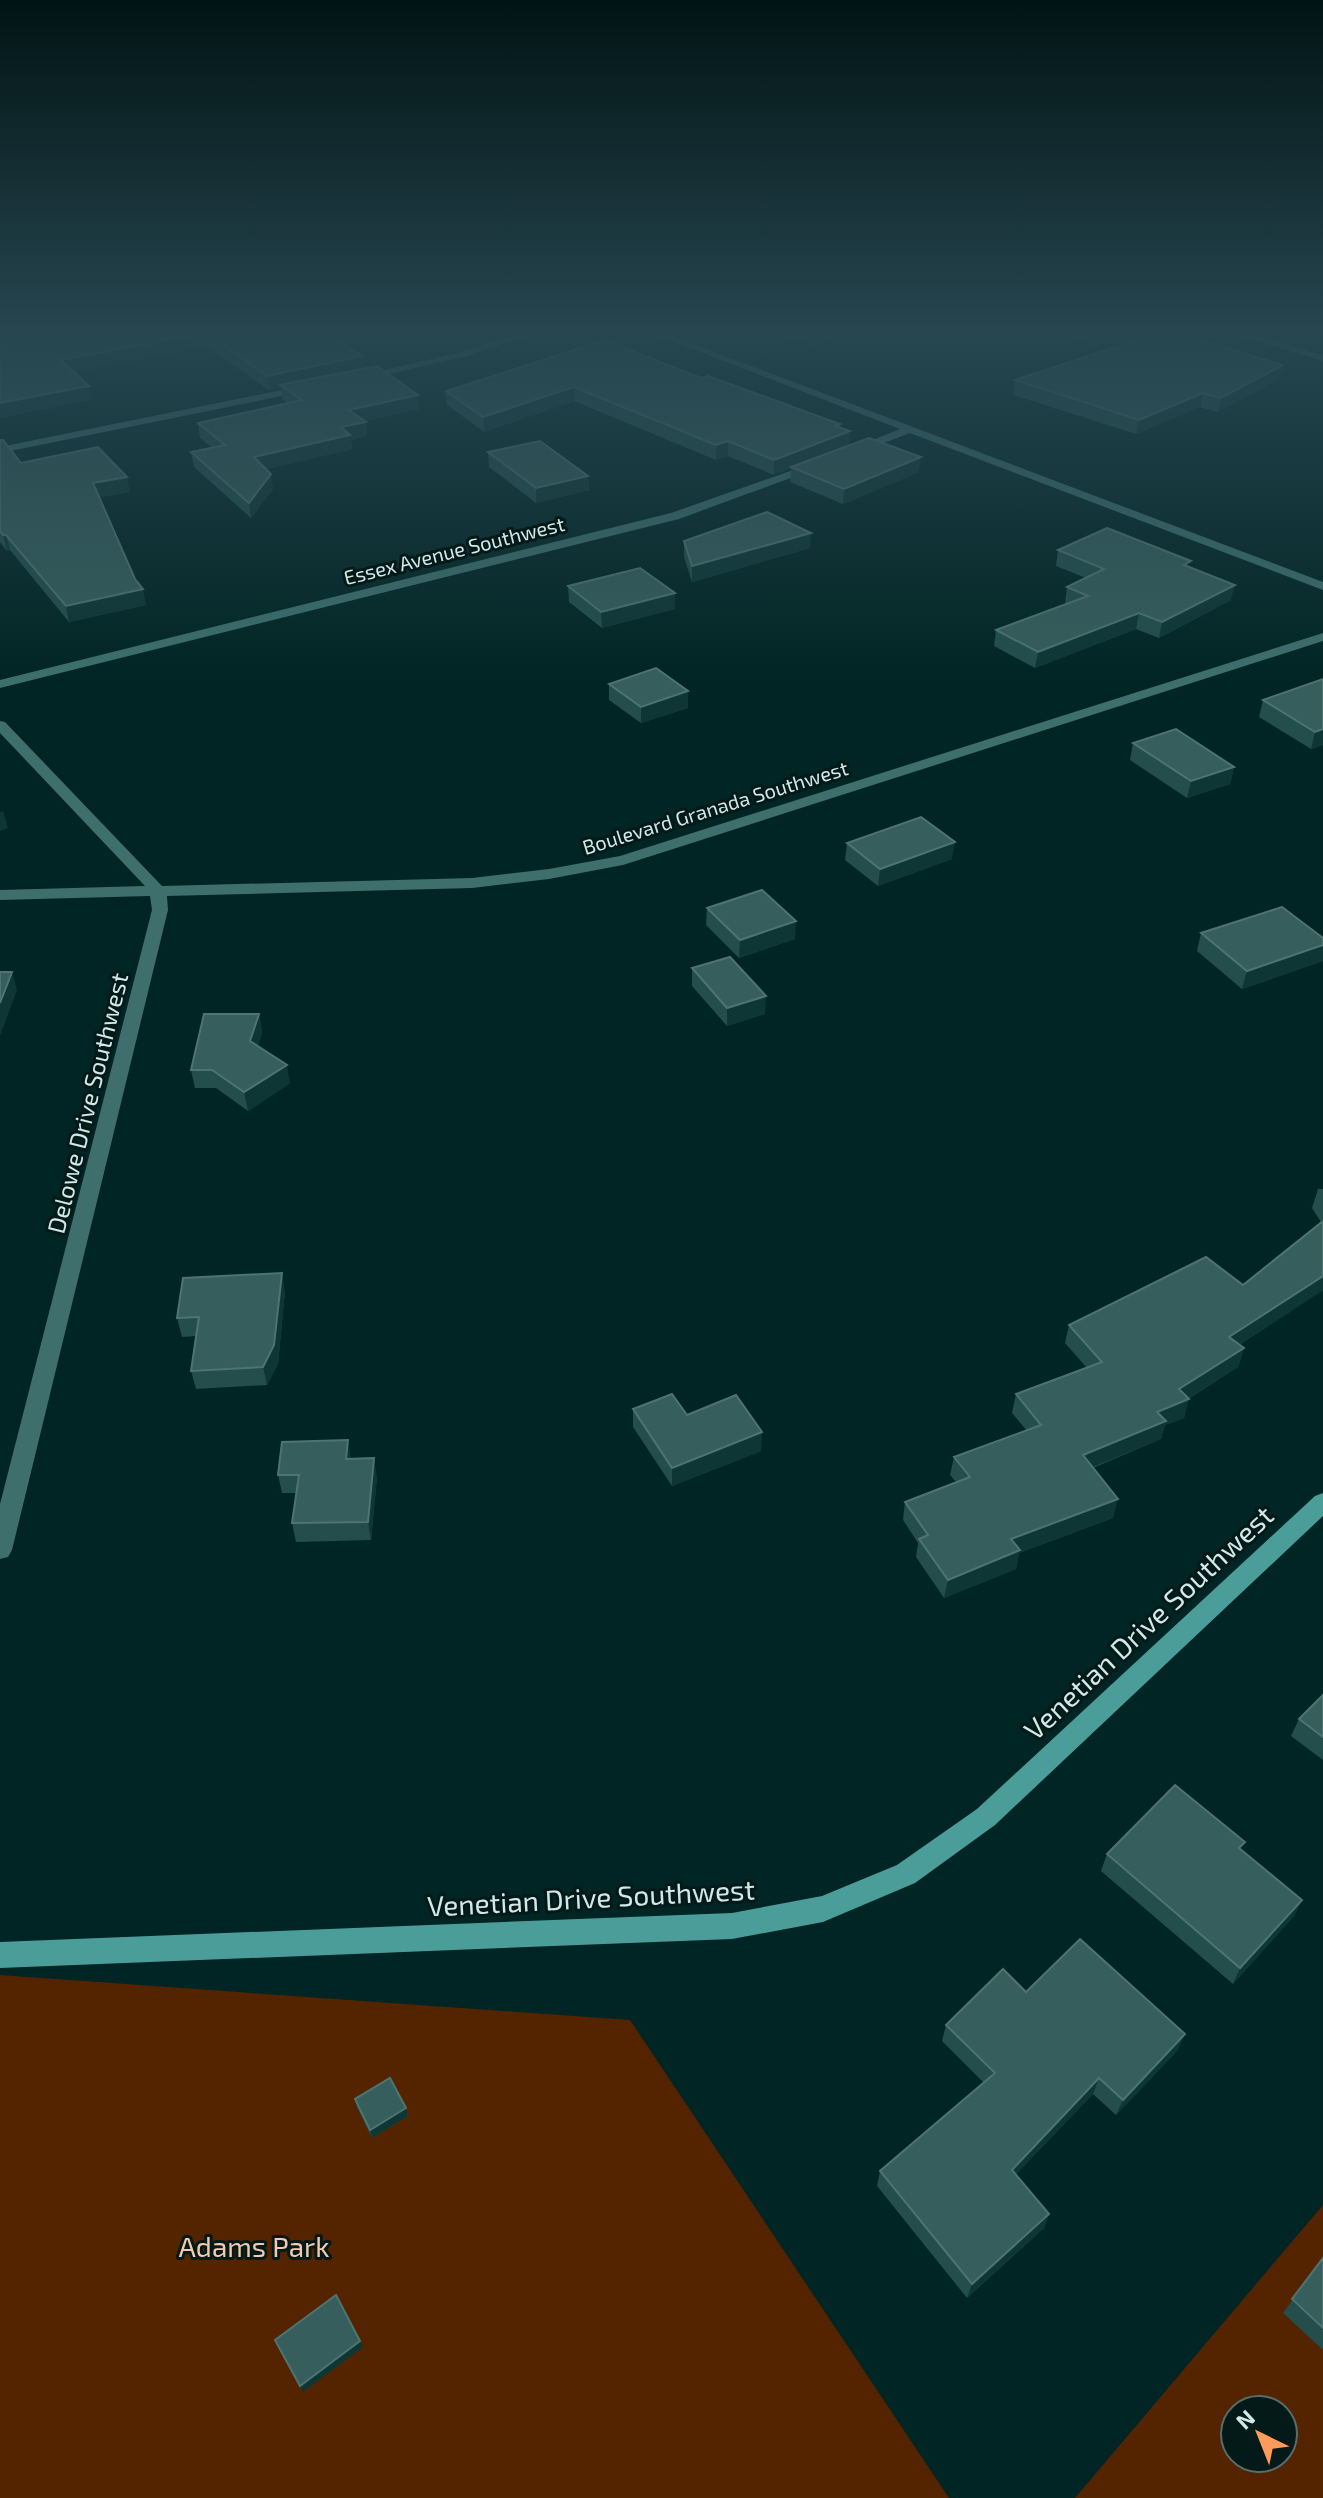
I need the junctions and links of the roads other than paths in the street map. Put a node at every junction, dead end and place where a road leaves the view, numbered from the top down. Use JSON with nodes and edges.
{"nodes":[{"id":1,"x":864,"y":447,"type":"edge"},
{"id":2,"x":956,"y":447,"type":"edge"},
{"id":3,"x":840,"y":456,"type":"edge"},
{"id":4,"x":826,"y":461,"type":"edge"},
{"id":5,"x":1323,"y":586,"type":"edge"},
{"id":6,"x":1323,"y":637,"type":"edge"},
{"id":7,"x":0,"y":684,"type":"edge"},
{"id":8,"x":0,"y":725,"type":"edge"},
{"id":9,"x":158,"y":891,"type":"junction"},
{"id":10,"x":0,"y":895,"type":"edge"},
{"id":11,"x":1323,"y":1502,"type":"edge"},
{"id":12,"x":0,"y":1550,"type":"edge"},
{"id":13,"x":0,"y":1955,"type":"edge"}],
"edges":[{"from":1,"to":3,"type":"street"},
{"from":2,"to":5,"type":"street"},
{"from":4,"to":7,"type":"street","name":"Essex Avenue Southwest"},
{"from":6,"to":9,"type":"street","name":"Boulevard Granada Southwest"},
{"from":8,"to":9,"type":"street"},
{"from":9,"to":10,"type":"street","name":"Boulevard Granada Southwest"},
{"from":9,"to":12,"type":"street","name":"Delowe Drive Southwest"},
{"from":11,"to":13,"type":"street","name":"Venetian Drive Southwest"}]}
